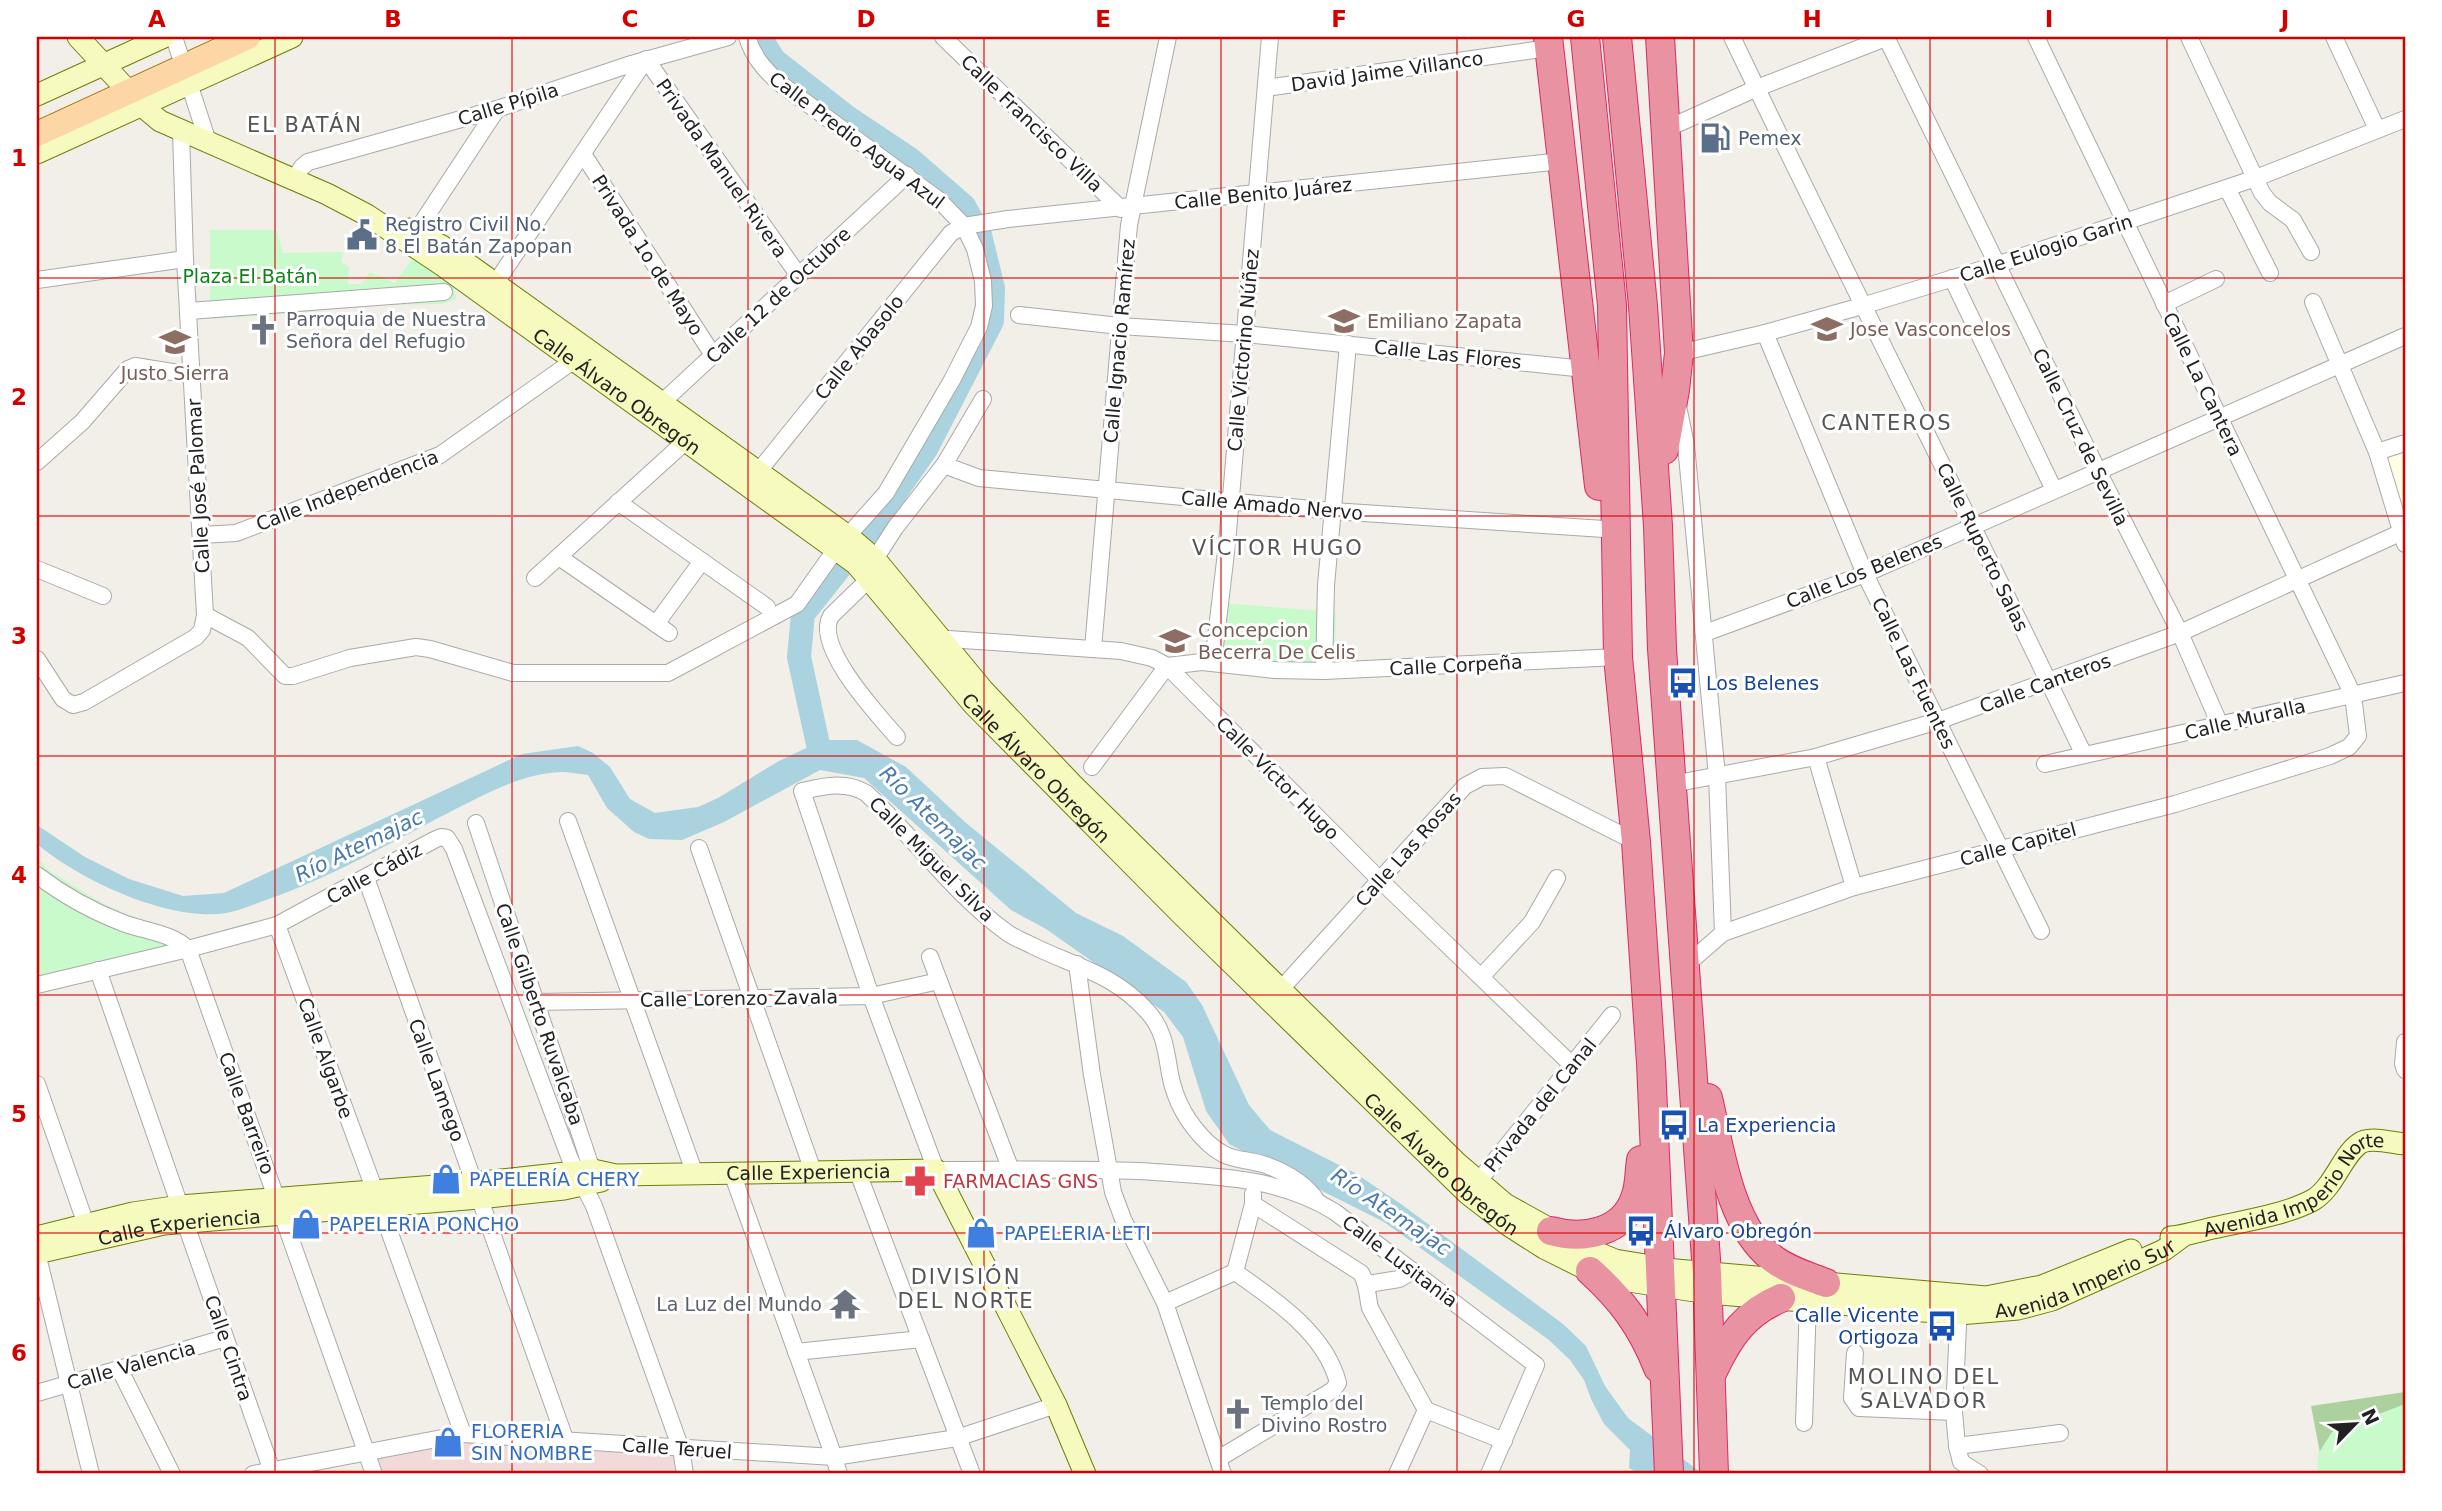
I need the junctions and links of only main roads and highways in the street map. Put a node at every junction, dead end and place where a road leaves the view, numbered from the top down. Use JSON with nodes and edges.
{"nodes":[{"id":1,"x":213,"y":37,"type":"edge"},
{"id":2,"x":248,"y":37,"type":"edge"},
{"id":3,"x":1585,"y":37,"type":"edge"},
{"id":4,"x":1617,"y":37,"type":"edge"},
{"id":5,"x":1660,"y":37,"type":"edge"},
{"id":6,"x":1549,"y":43,"type":"edge"},
{"id":7,"x":178,"y":55,"type":"edge"},
{"id":8,"x":124,"y":85,"type":"junction"},
{"id":9,"x":37,"y":118,"type":"edge"},
{"id":10,"x":37,"y":134,"type":"edge"},
{"id":11,"x":1658,"y":526,"type":"junction"},
{"id":12,"x":1616,"y":600,"type":"junction"},
{"id":13,"x":1690,"y":1044,"type":"junction"},
{"id":14,"x":1651,"y":1063,"type":"junction"},
{"id":15,"x":1551,"y":1231,"type":"road end"},
{"id":16,"x":1590,"y":1271,"type":"road end"},
{"id":17,"x":1711,"y":1377,"type":"junction"},
{"id":18,"x":1665,"y":1392,"type":"junction"},
{"id":19,"x":1714,"y":1472,"type":"edge"},
{"id":20,"x":1669,"y":1474,"type":"edge"}],
"edges":[{"from":1,"to":7,"type":"main road"},
{"from":2,"to":7,"type":"main road"},
{"from":3,"to":12,"type":"highway"},
{"from":4,"to":11,"type":"highway"},
{"from":5,"to":11,"type":"highway"},
{"from":6,"to":12,"type":"highway"},
{"from":7,"to":8,"type":"main road"},
{"from":8,"to":9,"type":"main road"},
{"from":8,"to":10,"type":"main road"},
{"from":11,"to":13,"type":"highway"},
{"from":12,"to":14,"type":"highway"},
{"from":13,"to":17,"type":"highway"},
{"from":13,"to":17,"type":"highway"},
{"from":14,"to":15,"type":"highway"},
{"from":14,"to":18,"type":"highway"},
{"from":16,"to":18,"type":"highway"},
{"from":17,"to":19,"type":"highway"},
{"from":18,"to":20,"type":"highway"}]}
